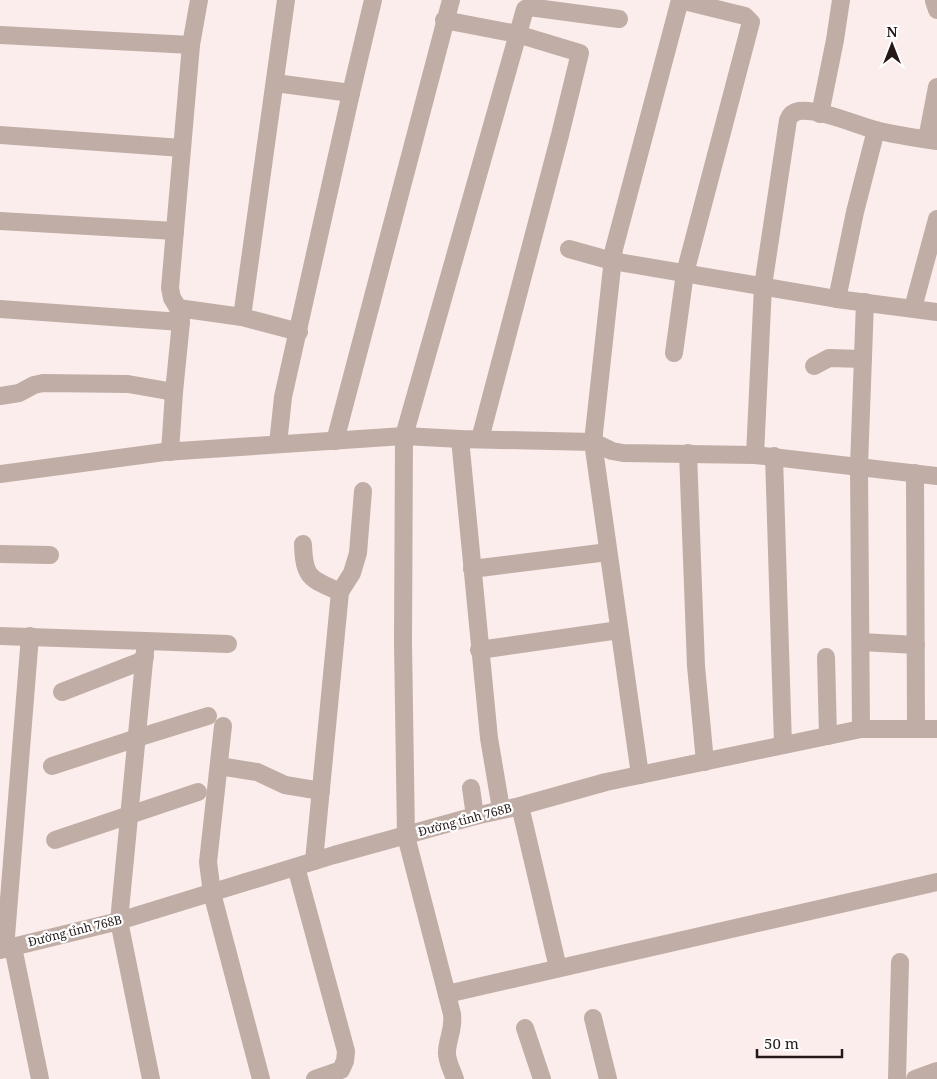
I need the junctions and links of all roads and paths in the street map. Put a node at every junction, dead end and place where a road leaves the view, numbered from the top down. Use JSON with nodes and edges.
{"nodes":[{"id":1,"x":199,"y":0,"type":"edge"},
{"id":2,"x":286,"y":0,"type":"edge"},
{"id":3,"x":374,"y":0,"type":"edge"},
{"id":4,"x":450,"y":0,"type":"edge"},
{"id":5,"x":680,"y":0,"type":"edge"},
{"id":6,"x":841,"y":0,"type":"edge"},
{"id":7,"x":619,"y":19,"type":"dead end"},
{"id":8,"x":444,"y":20,"type":"junction"},
{"id":9,"x":517,"y":34,"type":"junction"},
{"id":10,"x":0,"y":35,"type":"edge"},
{"id":11,"x":191,"y":44,"type":"junction"},
{"id":12,"x":275,"y":83,"type":"junction"},
{"id":13,"x":937,"y":86,"type":"edge"},
{"id":14,"x":351,"y":93,"type":"junction"},
{"id":15,"x":820,"y":114,"type":"junction"},
{"id":16,"x":876,"y":130,"type":"junction"},
{"id":17,"x":0,"y":135,"type":"edge"},
{"id":18,"x":932,"y":140,"type":"edge"},
{"id":19,"x":182,"y":148,"type":"junction"},
{"id":20,"x":0,"y":221,"type":"edge"},
{"id":21,"x":935,"y":229,"type":"edge"},
{"id":22,"x":175,"y":231,"type":"junction"},
{"id":23,"x":570,"y":249,"type":"dead end"},
{"id":24,"x":612,"y":261,"type":"junction"},
{"id":25,"x":685,"y":273,"type":"junction"},
{"id":26,"x":763,"y":286,"type":"junction"},
{"id":27,"x":837,"y":298,"type":"junction"},
{"id":28,"x":865,"y":302,"type":"junction"},
{"id":29,"x":913,"y":308,"type":"junction"},
{"id":30,"x":0,"y":309,"type":"edge"},
{"id":31,"x":937,"y":312,"type":"edge"},
{"id":32,"x":179,"y":315,"type":"junction"},
{"id":33,"x":242,"y":317,"type":"junction"},
{"id":34,"x":299,"y":332,"type":"junction"},
{"id":35,"x":674,"y":353,"type":"dead end"},
{"id":36,"x":863,"y":359,"type":"junction"},
{"id":37,"x":814,"y":366,"type":"dead end"},
{"id":38,"x":174,"y":392,"type":"junction"},
{"id":39,"x":0,"y":396,"type":"edge"},
{"id":40,"x":404,"y":436,"type":"junction"},
{"id":41,"x":460,"y":439,"type":"junction"},
{"id":42,"x":480,"y":439,"type":"junction"},
{"id":43,"x":335,"y":441,"type":"junction"},
{"id":44,"x":593,"y":442,"type":"junction"},
{"id":45,"x":278,"y":444,"type":"junction"},
{"id":46,"x":170,"y":452,"type":"junction"},
{"id":47,"x":688,"y":453,"type":"junction"},
{"id":48,"x":755,"y":455,"type":"junction"},
{"id":49,"x":774,"y":456,"type":"junction"},
{"id":50,"x":859,"y":466,"type":"junction"},
{"id":51,"x":915,"y":473,"type":"junction"},
{"id":52,"x":0,"y":474,"type":"edge"},
{"id":53,"x":937,"y":476,"type":"edge"},
{"id":54,"x":364,"y":491,"type":"dead end"},
{"id":55,"x":303,"y":544,"type":"dead end"},
{"id":56,"x":608,"y":552,"type":"junction"},
{"id":57,"x":0,"y":554,"type":"edge"},
{"id":58,"x":50,"y":555,"type":"dead end"},
{"id":59,"x":472,"y":569,"type":"junction"},
{"id":60,"x":340,"y":592,"type":"junction"},
{"id":61,"x":619,"y":630,"type":"junction"},
{"id":62,"x":0,"y":636,"type":"edge"},
{"id":63,"x":30,"y":636,"type":"junction"},
{"id":64,"x":861,"y":642,"type":"junction"},
{"id":65,"x":228,"y":644,"type":"dead end"},
{"id":66,"x":916,"y":645,"type":"junction"},
{"id":67,"x":145,"y":649,"type":"junction"},
{"id":68,"x":479,"y":650,"type":"junction"},
{"id":69,"x":826,"y":657,"type":"dead end"},
{"id":70,"x":62,"y":692,"type":"dead end"},
{"id":71,"x":208,"y":716,"type":"dead end"},
{"id":72,"x":223,"y":726,"type":"dead end"},
{"id":73,"x":861,"y":729,"type":"junction"},
{"id":74,"x":916,"y":729,"type":"junction"},
{"id":75,"x":937,"y":730,"type":"edge"},
{"id":76,"x":828,"y":736,"type":"junction"},
{"id":77,"x":137,"y":738,"type":"junction"},
{"id":78,"x":783,"y":745,"type":"junction"},
{"id":79,"x":704,"y":762,"type":"junction"},
{"id":80,"x":52,"y":766,"type":"dead end"},
{"id":81,"x":219,"y":766,"type":"junction"},
{"id":82,"x":640,"y":775,"type":"junction"},
{"id":83,"x":471,"y":788,"type":"dead end"},
{"id":84,"x":321,"y":791,"type":"junction"},
{"id":85,"x":198,"y":792,"type":"dead end"},
{"id":86,"x":520,"y":806,"type":"junction"},
{"id":87,"x":501,"y":809,"type":"junction"},
{"id":88,"x":129,"y":815,"type":"junction"},
{"id":89,"x":475,"y":816,"type":"junction"},
{"id":90,"x":406,"y":836,"type":"junction"},
{"id":91,"x":55,"y":840,"type":"dead end"},
{"id":92,"x":314,"y":862,"type":"junction"},
{"id":93,"x":296,"y":867,"type":"junction"},
{"id":94,"x":937,"y":882,"type":"edge"},
{"id":95,"x":212,"y":893,"type":"junction"},
{"id":96,"x":119,"y":921,"type":"junction"},
{"id":97,"x":6,"y":948,"type":"edge"},
{"id":98,"x":900,"y":962,"type":"dead end"},
{"id":99,"x":558,"y":968,"type":"junction"},
{"id":100,"x":447,"y":994,"type":"junction"},
{"id":101,"x":593,"y":1018,"type":"dead end"},
{"id":102,"x":526,"y":1028,"type":"dead end"},
{"id":103,"x":937,"y":1071,"type":"edge"},
{"id":104,"x":40,"y":1079,"type":"edge"},
{"id":105,"x":151,"y":1079,"type":"edge"},
{"id":106,"x":261,"y":1079,"type":"edge"},
{"id":107,"x":315,"y":1079,"type":"edge"},
{"id":108,"x":455,"y":1079,"type":"edge"},
{"id":109,"x":542,"y":1079,"type":"edge"},
{"id":110,"x":608,"y":1079,"type":"edge"},
{"id":111,"x":897,"y":1079,"type":"edge"},
{"id":112,"x":916,"y":1079,"type":"edge"}],
"edges":[{"from":1,"to":11,"type":"street"},
{"from":2,"to":12,"type":"street"},
{"from":3,"to":14,"type":"street"},
{"from":4,"to":8,"type":"street"},
{"from":5,"to":24,"type":"street"},
{"from":5,"to":25,"type":"street"},
{"from":6,"to":15,"type":"street"},
{"from":7,"to":9,"type":"street"},
{"from":8,"to":9,"type":"street"},
{"from":8,"to":43,"type":"street"},
{"from":9,"to":40,"type":"street"},
{"from":9,"to":42,"type":"street"},
{"from":10,"to":11,"type":"street"},
{"from":11,"to":19,"type":"street"},
{"from":12,"to":14,"type":"street"},
{"from":12,"to":33,"type":"street"},
{"from":13,"to":18,"type":"street"},
{"from":14,"to":34,"type":"street"},
{"from":15,"to":16,"type":"street"},
{"from":15,"to":26,"type":"street"},
{"from":16,"to":18,"type":"street"},
{"from":16,"to":27,"type":"street"},
{"from":17,"to":19,"type":"street"},
{"from":19,"to":22,"type":"street"},
{"from":20,"to":22,"type":"street"},
{"from":21,"to":29,"type":"street"},
{"from":22,"to":32,"type":"street"},
{"from":23,"to":24,"type":"street"},
{"from":24,"to":25,"type":"street"},
{"from":24,"to":44,"type":"street"},
{"from":25,"to":26,"type":"street"},
{"from":25,"to":35,"type":"street"},
{"from":26,"to":27,"type":"street"},
{"from":26,"to":48,"type":"street"},
{"from":27,"to":28,"type":"street"},
{"from":28,"to":29,"type":"street"},
{"from":28,"to":36,"type":"street"},
{"from":29,"to":31,"type":"street"},
{"from":30,"to":32,"type":"street"},
{"from":32,"to":33,"type":"street"},
{"from":32,"to":38,"type":"street"},
{"from":33,"to":34,"type":"street"},
{"from":34,"to":45,"type":"street"},
{"from":36,"to":37,"type":"street"},
{"from":36,"to":50,"type":"street"},
{"from":38,"to":39,"type":"street"},
{"from":38,"to":46,"type":"street"},
{"from":40,"to":41,"type":"street"},
{"from":40,"to":43,"type":"street"},
{"from":40,"to":90,"type":"street"},
{"from":41,"to":42,"type":"street"},
{"from":41,"to":59,"type":"street"},
{"from":42,"to":44,"type":"street"},
{"from":43,"to":45,"type":"street"},
{"from":44,"to":47,"type":"street"},
{"from":44,"to":56,"type":"street"},
{"from":45,"to":46,"type":"street"},
{"from":46,"to":52,"type":"street"},
{"from":47,"to":48,"type":"street"},
{"from":47,"to":79,"type":"street"},
{"from":48,"to":49,"type":"street"},
{"from":49,"to":50,"type":"street"},
{"from":49,"to":78,"type":"street"},
{"from":50,"to":51,"type":"street"},
{"from":50,"to":64,"type":"street"},
{"from":51,"to":53,"type":"street"},
{"from":51,"to":66,"type":"street"},
{"from":54,"to":60,"type":"street"},
{"from":55,"to":60,"type":"street"},
{"from":56,"to":59,"type":"street"},
{"from":56,"to":61,"type":"street"},
{"from":57,"to":58,"type":"street"},
{"from":59,"to":68,"type":"street"},
{"from":60,"to":84,"type":"street"},
{"from":61,"to":68,"type":"street"},
{"from":61,"to":82,"type":"street"},
{"from":62,"to":63,"type":"street"},
{"from":63,"to":67,"type":"street"},
{"from":63,"to":97,"type":"street"},
{"from":64,"to":66,"type":"street"},
{"from":64,"to":73,"type":"street"},
{"from":65,"to":67,"type":"street"},
{"from":66,"to":74,"type":"street"},
{"from":67,"to":70,"type":"street"},
{"from":67,"to":77,"type":"street"},
{"from":68,"to":87,"type":"street"},
{"from":69,"to":76,"type":"street"},
{"from":71,"to":77,"type":"street"},
{"from":72,"to":81,"type":"street"},
{"from":73,"to":74,"type":"street","name":"Đường tỉnh 768B"},
{"from":73,"to":76,"type":"street","name":"Đường tỉnh 768B"},
{"from":74,"to":75,"type":"street","name":"Đường tỉnh 768B"},
{"from":76,"to":78,"type":"street","name":"Đường tỉnh 768B"},
{"from":77,"to":80,"type":"street"},
{"from":77,"to":88,"type":"street"},
{"from":78,"to":79,"type":"street","name":"Đường tỉnh 768B"},
{"from":79,"to":82,"type":"street","name":"Đường tỉnh 768B"},
{"from":81,"to":84,"type":"street"},
{"from":81,"to":95,"type":"street"},
{"from":82,"to":86,"type":"street","name":"Đường tỉnh 768B"},
{"from":83,"to":89,"type":"street"},
{"from":84,"to":92,"type":"street"},
{"from":85,"to":88,"type":"street"},
{"from":86,"to":87,"type":"street","name":"Đường tỉnh 768B"},
{"from":86,"to":99,"type":"street"},
{"from":87,"to":89,"type":"street","name":"Đường tỉnh 768B"},
{"from":88,"to":91,"type":"street"},
{"from":88,"to":96,"type":"street"},
{"from":89,"to":90,"type":"street","name":"Đường tỉnh 768B"},
{"from":90,"to":92,"type":"street","name":"Đường tỉnh 768B"},
{"from":90,"to":100,"type":"street"},
{"from":92,"to":93,"type":"street","name":"Đường tỉnh 768B"},
{"from":93,"to":95,"type":"street","name":"Đường tỉnh 768B"},
{"from":93,"to":107,"type":"street"},
{"from":94,"to":99,"type":"street"},
{"from":95,"to":96,"type":"street","name":"Đường tỉnh 768B"},
{"from":95,"to":106,"type":"street"},
{"from":96,"to":97,"type":"street","name":"Đường tỉnh 768B"},
{"from":96,"to":105,"type":"street"},
{"from":97,"to":104,"type":"street"},
{"from":98,"to":111,"type":"street"},
{"from":99,"to":100,"type":"street"},
{"from":100,"to":108,"type":"street"},
{"from":101,"to":110,"type":"street"},
{"from":102,"to":109,"type":"street"},
{"from":103,"to":112,"type":"street"}]}
